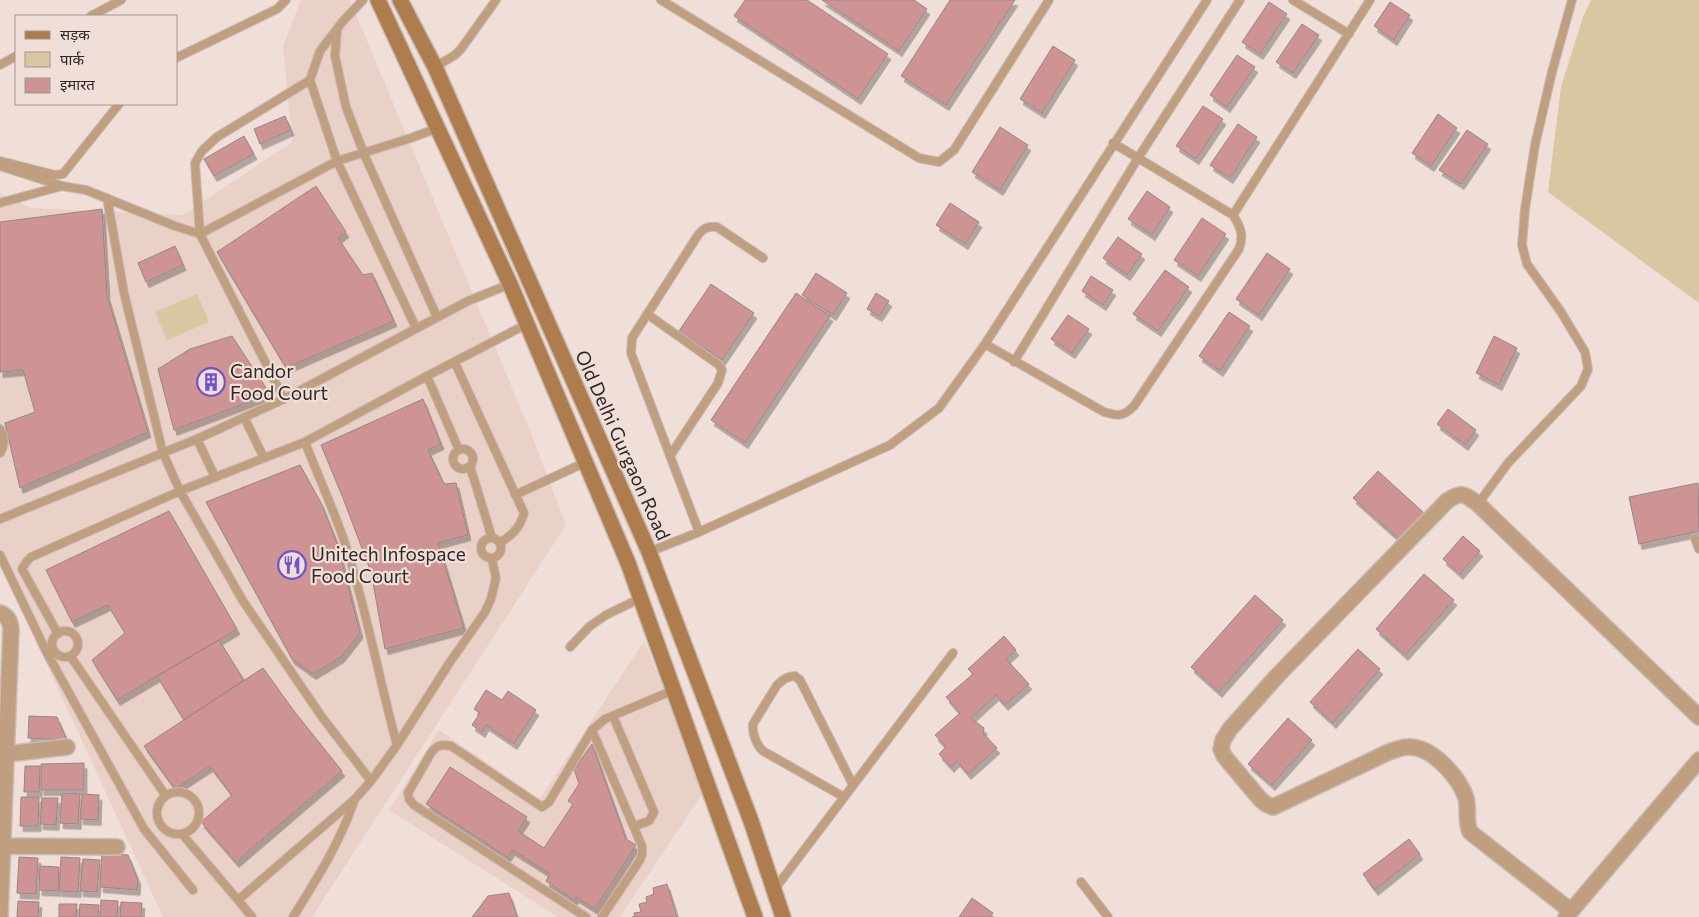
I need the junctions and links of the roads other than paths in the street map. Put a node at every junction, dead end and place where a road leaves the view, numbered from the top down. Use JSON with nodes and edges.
{"nodes":[{"id":1,"x":121,"y":0,"type":"edge"},
{"id":2,"x":286,"y":0,"type":"edge"},
{"id":3,"x":363,"y":0,"type":"edge"},
{"id":4,"x":378,"y":0,"type":"edge"},
{"id":5,"x":400,"y":0,"type":"edge"},
{"id":6,"x":496,"y":0,"type":"edge"},
{"id":7,"x":661,"y":0,"type":"edge"},
{"id":8,"x":1049,"y":0,"type":"edge"},
{"id":9,"x":1207,"y":0,"type":"edge"},
{"id":10,"x":1240,"y":0,"type":"edge"},
{"id":11,"x":1293,"y":0,"type":"edge"},
{"id":12,"x":1370,"y":0,"type":"edge"},
{"id":13,"x":1572,"y":0,"type":"edge"},
{"id":14,"x":93,"y":15,"type":"edge"},
{"id":15,"x":410,"y":19,"type":"junction"},
{"id":16,"x":393,"y":28,"type":"junction"},
{"id":17,"x":337,"y":31,"type":"junction"},
{"id":18,"x":1349,"y":34,"type":"junction"},
{"id":19,"x":15,"y":57,"type":"edge"},
{"id":20,"x":178,"y":57,"type":"edge"},
{"id":21,"x":0,"y":65,"type":"edge"},
{"id":22,"x":435,"y":67,"type":"junction"},
{"id":23,"x":310,"y":80,"type":"junction"},
{"id":24,"x":118,"y":105,"type":"edge"},
{"id":25,"x":438,"y":128,"type":"junction"},
{"id":26,"x":1113,"y":144,"type":"junction"},
{"id":27,"x":364,"y":154,"type":"junction"},
{"id":28,"x":1138,"y":158,"type":"junction"},
{"id":29,"x":0,"y":161,"type":"edge"},
{"id":30,"x":337,"y":161,"type":"junction"},
{"id":31,"x":0,"y":166,"type":"edge"},
{"id":32,"x":62,"y":186,"type":"junction"},
{"id":33,"x":106,"y":198,"type":"junction"},
{"id":34,"x":0,"y":203,"type":"edge"},
{"id":35,"x":1233,"y":215,"type":"junction"},
{"id":36,"x":200,"y":234,"type":"junction"},
{"id":37,"x":763,"y":258,"type":"dead end"},
{"id":38,"x":510,"y":284,"type":"junction"},
{"id":39,"x":646,"y":314,"type":"junction"},
{"id":40,"x":437,"y":317,"type":"junction"},
{"id":41,"x":527,"y":324,"type":"junction"},
{"id":42,"x":416,"y":328,"type":"junction"},
{"id":43,"x":985,"y":344,"type":"junction"},
{"id":44,"x":1014,"y":362,"type":"junction"},
{"id":45,"x":454,"y":363,"type":"junction"},
{"id":46,"x":427,"y":376,"type":"junction"},
{"id":47,"x":284,"y":399,"type":"junction"},
{"id":48,"x":244,"y":417,"type":"junction"},
{"id":49,"x":0,"y":429,"type":"edge"},
{"id":50,"x":197,"y":439,"type":"junction"},
{"id":51,"x":305,"y":442,"type":"junction"},
{"id":52,"x":459,"y":450,"type":"junction"},
{"id":53,"x":0,"y":453,"type":"edge"},
{"id":54,"x":163,"y":453,"type":"junction"},
{"id":55,"x":670,"y":456,"type":"junction"},
{"id":56,"x":264,"y":458,"type":"junction"},
{"id":57,"x":586,"y":462,"type":"junction"},
{"id":58,"x":470,"y":466,"type":"junction"},
{"id":59,"x":214,"y":477,"type":"junction"},
{"id":60,"x":180,"y":491,"type":"junction"},
{"id":61,"x":515,"y":495,"type":"junction"},
{"id":62,"x":1478,"y":504,"type":"junction"},
{"id":63,"x":0,"y":518,"type":"edge"},
{"id":64,"x":699,"y":532,"type":"junction"},
{"id":65,"x":492,"y":538,"type":"junction"},
{"id":66,"x":1695,"y":540,"type":"dead end"},
{"id":67,"x":500,"y":544,"type":"junction"},
{"id":68,"x":1699,"y":549,"type":"edge"},
{"id":69,"x":649,"y":552,"type":"junction"},
{"id":70,"x":0,"y":555,"type":"edge"},
{"id":71,"x":492,"y":559,"type":"junction"},
{"id":72,"x":641,"y":598,"type":"junction"},
{"id":73,"x":0,"y":613,"type":"edge"},
{"id":74,"x":58,"y":634,"type":"junction"},
{"id":75,"x":570,"y":647,"type":"dead end"},
{"id":76,"x":50,"y":652,"type":"junction"},
{"id":77,"x":953,"y":653,"type":"dead end"},
{"id":78,"x":71,"y":657,"type":"junction"},
{"id":79,"x":674,"y":690,"type":"junction"},
{"id":80,"x":613,"y":716,"type":"junction"},
{"id":81,"x":1699,"y":717,"type":"edge"},
{"id":82,"x":592,"y":730,"type":"junction"},
{"id":83,"x":397,"y":745,"type":"junction"},
{"id":84,"x":67,"y":747,"type":"dead end"},
{"id":85,"x":6,"y":754,"type":"junction"},
{"id":86,"x":1699,"y":760,"type":"edge"},
{"id":87,"x":371,"y":781,"type":"junction"},
{"id":88,"x":853,"y":785,"type":"junction"},
{"id":89,"x":166,"y":796,"type":"junction"},
{"id":90,"x":844,"y":796,"type":"junction"},
{"id":91,"x":355,"y":799,"type":"junction"},
{"id":92,"x":157,"y":820,"type":"junction"},
{"id":93,"x":635,"y":826,"type":"junction"},
{"id":94,"x":144,"y":829,"type":"junction"},
{"id":95,"x":182,"y":834,"type":"junction"},
{"id":96,"x":3,"y":846,"type":"junction"},
{"id":97,"x":117,"y":847,"type":"dead end"},
{"id":98,"x":1081,"y":882,"type":"dead end"},
{"id":99,"x":193,"y":890,"type":"dead end"},
{"id":100,"x":774,"y":890,"type":"junction"},
{"id":101,"x":238,"y":900,"type":"junction"},
{"id":102,"x":1568,"y":914,"type":"edge"},
{"id":103,"x":0,"y":917,"type":"edge"},
{"id":104,"x":252,"y":917,"type":"edge"},
{"id":105,"x":292,"y":917,"type":"edge"},
{"id":106,"x":586,"y":917,"type":"edge"},
{"id":107,"x":602,"y":917,"type":"edge"},
{"id":108,"x":755,"y":917,"type":"edge"},
{"id":109,"x":783,"y":917,"type":"edge"},
{"id":110,"x":1108,"y":917,"type":"edge"}],
"edges":[{"from":1,"to":14,"type":"lane"},
{"from":2,"to":20,"type":"lane"},
{"from":3,"to":17,"type":"lane"},
{"from":4,"to":16,"type":"main road","name":"Old Delhi Gurgaon Road"},
{"from":5,"to":15,"type":"main road","name":"Old Delhi Gurgaon Road"},
{"from":6,"to":22,"type":"lane"},
{"from":7,"to":8,"type":"lane"},
{"from":9,"to":26,"type":"lane"},
{"from":10,"to":28,"type":"lane"},
{"from":11,"to":18,"type":"lane"},
{"from":12,"to":18,"type":"lane"},
{"from":13,"to":62,"type":"lane"},
{"from":15,"to":16,"type":"main road"},
{"from":15,"to":22,"type":"main road","name":"Old Delhi Gurgaon Road"},
{"from":16,"to":25,"type":"main road","name":"Old Delhi Gurgaon Road"},
{"from":17,"to":23,"type":"lane"},
{"from":17,"to":27,"type":"lane"},
{"from":18,"to":35,"type":"lane"},
{"from":19,"to":21,"type":"lane"},
{"from":22,"to":69,"type":"main road","name":"Old Delhi Gurgaon Road"},
{"from":23,"to":30,"type":"lane"},
{"from":23,"to":36,"type":"lane"},
{"from":24,"to":29,"type":"lane"},
{"from":25,"to":27,"type":"lane"},
{"from":25,"to":38,"type":"main road","name":"Old Delhi Gurgaon Road"},
{"from":26,"to":28,"type":"lane"},
{"from":26,"to":43,"type":"lane"},
{"from":27,"to":30,"type":"lane"},
{"from":27,"to":40,"type":"lane"},
{"from":28,"to":35,"type":"lane"},
{"from":28,"to":44,"type":"lane"},
{"from":30,"to":36,"type":"lane"},
{"from":30,"to":42,"type":"lane"},
{"from":31,"to":32,"type":"lane"},
{"from":32,"to":33,"type":"lane"},
{"from":32,"to":34,"type":"lane"},
{"from":33,"to":36,"type":"lane"},
{"from":33,"to":54,"type":"lane"},
{"from":35,"to":44,"type":"lane"},
{"from":36,"to":47,"type":"lane"},
{"from":37,"to":39,"type":"lane"},
{"from":38,"to":40,"type":"lane"},
{"from":38,"to":41,"type":"main road","name":"Old Delhi Gurgaon Road"},
{"from":39,"to":55,"type":"lane"},
{"from":39,"to":55,"type":"lane"},
{"from":40,"to":42,"type":"lane"},
{"from":41,"to":45,"type":"lane"},
{"from":41,"to":57,"type":"main road","name":"Old Delhi Gurgaon Road"},
{"from":42,"to":47,"type":"lane"},
{"from":43,"to":44,"type":"lane"},
{"from":43,"to":64,"type":"lane"},
{"from":45,"to":46,"type":"lane"},
{"from":45,"to":61,"type":"lane"},
{"from":46,"to":51,"type":"lane"},
{"from":46,"to":52,"type":"lane"},
{"from":47,"to":48,"type":"lane"},
{"from":48,"to":50,"type":"lane"},
{"from":48,"to":56,"type":"lane"},
{"from":49,"to":53,"type":"lane"},
{"from":50,"to":54,"type":"lane"},
{"from":50,"to":59,"type":"lane"},
{"from":51,"to":56,"type":"lane"},
{"from":51,"to":83,"type":"lane"},
{"from":52,"to":58,"type":"lane"},
{"from":52,"to":58,"type":"lane"},
{"from":54,"to":60,"type":"lane"},
{"from":54,"to":63,"type":"lane"},
{"from":55,"to":64,"type":"lane"},
{"from":56,"to":59,"type":"lane"},
{"from":57,"to":61,"type":"lane"},
{"from":57,"to":72,"type":"main road","name":"Old Delhi Gurgaon Road"},
{"from":58,"to":65,"type":"lane"},
{"from":59,"to":60,"type":"lane"},
{"from":60,"to":74,"type":"lane"},
{"from":60,"to":87,"type":"lane"},
{"from":61,"to":67,"type":"lane"},
{"from":62,"to":81,"type":"street"},
{"from":62,"to":102,"type":"street"},
{"from":64,"to":69,"type":"lane"},
{"from":65,"to":67,"type":"lane"},
{"from":65,"to":71,"type":"lane"},
{"from":66,"to":68,"type":"lane"},
{"from":67,"to":71,"type":"lane"},
{"from":69,"to":100,"type":"main road","name":"Old Delhi Gurgaon Road"},
{"from":70,"to":76,"type":"lane"},
{"from":71,"to":83,"type":"lane"},
{"from":72,"to":75,"type":"lane"},
{"from":72,"to":79,"type":"main road","name":"Old Delhi Gurgaon Road"},
{"from":73,"to":85,"type":"street"},
{"from":74,"to":76,"type":"lane"},
{"from":74,"to":78,"type":"lane"},
{"from":76,"to":78,"type":"lane"},
{"from":76,"to":94,"type":"lane"},
{"from":77,"to":88,"type":"lane"},
{"from":78,"to":89,"type":"lane"},
{"from":79,"to":80,"type":"lane"},
{"from":79,"to":108,"type":"main road","name":"Old Delhi Gurgaon Road"},
{"from":80,"to":82,"type":"lane"},
{"from":80,"to":93,"type":"lane"},
{"from":82,"to":93,"type":"lane"},
{"from":82,"to":106,"type":"lane"},
{"from":83,"to":87,"type":"lane"},
{"from":84,"to":85,"type":"street"},
{"from":85,"to":96,"type":"street"},
{"from":86,"to":102,"type":"street"},
{"from":87,"to":91,"type":"lane"},
{"from":88,"to":90,"type":"lane"},
{"from":88,"to":90,"type":"lane"},
{"from":89,"to":92,"type":"lane"},
{"from":89,"to":95,"type":"lane"},
{"from":90,"to":100,"type":"lane"},
{"from":91,"to":101,"type":"lane"},
{"from":91,"to":105,"type":"lane"},
{"from":92,"to":94,"type":"lane"},
{"from":92,"to":95,"type":"lane"},
{"from":93,"to":107,"type":"lane"},
{"from":94,"to":99,"type":"lane"},
{"from":95,"to":101,"type":"lane"},
{"from":96,"to":97,"type":"street"},
{"from":96,"to":103,"type":"street"},
{"from":98,"to":110,"type":"lane"},
{"from":100,"to":109,"type":"main road","name":"Old Delhi Gurgaon Road"},
{"from":101,"to":104,"type":"lane"}]}
